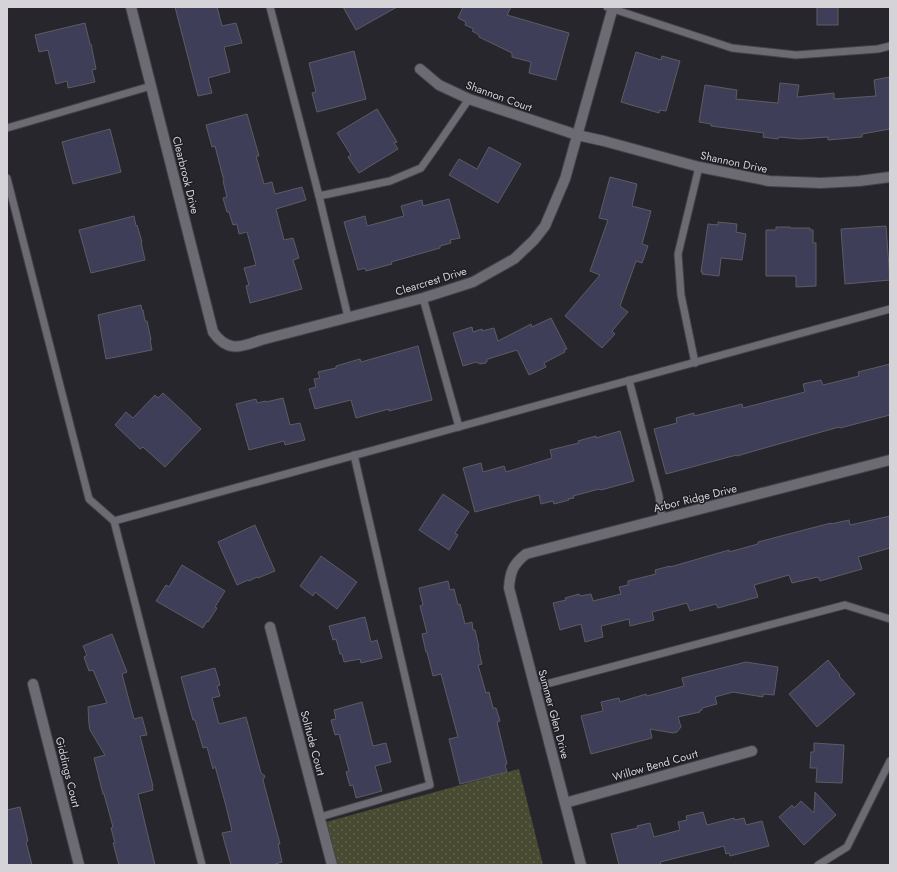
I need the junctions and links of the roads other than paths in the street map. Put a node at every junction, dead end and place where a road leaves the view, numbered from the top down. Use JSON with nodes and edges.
{"nodes":[{"id":1,"x":131,"y":7,"type":"edge"},
{"id":2,"x":270,"y":7,"type":"edge"},
{"id":3,"x":611,"y":8,"type":"edge"},
{"id":4,"x":890,"y":46,"type":"edge"},
{"id":5,"x":420,"y":69,"type":"dead end"},
{"id":6,"x":151,"y":86,"type":"junction"},
{"id":7,"x":468,"y":100,"type":"junction"},
{"id":8,"x":7,"y":128,"type":"edge"},
{"id":9,"x":577,"y":135,"type":"junction"},
{"id":10,"x":699,"y":167,"type":"junction"},
{"id":11,"x":890,"y":177,"type":"edge"},
{"id":12,"x":7,"y":178,"type":"edge"},
{"id":13,"x":319,"y":196,"type":"junction"},
{"id":14,"x":423,"y":298,"type":"junction"},
{"id":15,"x":890,"y":309,"type":"edge"},
{"id":16,"x":348,"y":317,"type":"junction"},
{"id":17,"x":225,"y":344,"type":"joint"},
{"id":18,"x":695,"y":362,"type":"junction"},
{"id":19,"x":629,"y":380,"type":"junction"},
{"id":20,"x":459,"y":427,"type":"junction"},
{"id":21,"x":354,"y":455,"type":"junction"},
{"id":22,"x":890,"y":460,"type":"edge"},
{"id":23,"x":662,"y":519,"type":"junction"},
{"id":24,"x":114,"y":521,"type":"junction"},
{"id":25,"x":512,"y":568,"type":"joint"},
{"id":26,"x":890,"y":619,"type":"edge"},
{"id":27,"x":270,"y":627,"type":"dead end"},
{"id":28,"x":33,"y":684,"type":"dead end"},
{"id":29,"x":535,"y":688,"type":"junction"},
{"id":30,"x":752,"y":751,"type":"dead end"},
{"id":31,"x":890,"y":761,"type":"edge"},
{"id":32,"x":565,"y":803,"type":"junction"},
{"id":33,"x":320,"y":817,"type":"junction"},
{"id":34,"x":79,"y":865,"type":"edge"},
{"id":35,"x":202,"y":865,"type":"edge"},
{"id":36,"x":332,"y":865,"type":"edge"},
{"id":37,"x":581,"y":865,"type":"edge"},
{"id":38,"x":818,"y":865,"type":"edge"}],
"edges":[{"from":1,"to":6,"type":"street","name":"Clearbrook Drive"},
{"from":2,"to":13,"type":"lane"},
{"from":3,"to":4,"type":"lane"},
{"from":3,"to":9,"type":"street","name":"Clearcrest Drive"},
{"from":5,"to":7,"type":"street","name":"Shannon Court"},
{"from":6,"to":8,"type":"lane"},
{"from":6,"to":17,"type":"street","name":"Clearbrook Drive"},
{"from":7,"to":9,"type":"street","name":"Shannon Court"},
{"from":7,"to":13,"type":"lane"},
{"from":9,"to":10,"type":"street","name":"Shannon Drive"},
{"from":9,"to":14,"type":"street","name":"Clearcrest Drive"},
{"from":10,"to":11,"type":"street","name":"Shannon Drive"},
{"from":10,"to":18,"type":"lane"},
{"from":12,"to":24,"type":"lane"},
{"from":13,"to":16,"type":"lane"},
{"from":14,"to":16,"type":"street","name":"Clearcrest Drive"},
{"from":14,"to":20,"type":"lane"},
{"from":15,"to":18,"type":"lane"},
{"from":16,"to":17,"type":"street","name":"Clearcrest Drive"},
{"from":18,"to":19,"type":"lane"},
{"from":19,"to":20,"type":"lane"},
{"from":19,"to":23,"type":"lane"},
{"from":20,"to":21,"type":"lane"},
{"from":21,"to":24,"type":"lane"},
{"from":21,"to":33,"type":"lane"},
{"from":22,"to":23,"type":"street","name":"Arbor Ridge Drive"},
{"from":23,"to":25,"type":"street","name":"Arbor Ridge Drive"},
{"from":24,"to":35,"type":"lane"},
{"from":25,"to":29,"type":"street","name":"Summer Glen Drive"},
{"from":26,"to":29,"type":"lane"},
{"from":27,"to":33,"type":"street","name":"Solitude Court"},
{"from":28,"to":34,"type":"street","name":"Giddings Court"},
{"from":29,"to":32,"type":"street","name":"Summer Glen Drive"},
{"from":30,"to":32,"type":"street","name":"Willow Bend Court"},
{"from":31,"to":38,"type":"lane"},
{"from":32,"to":37,"type":"street","name":"Summer Glen Drive"},
{"from":33,"to":36,"type":"street","name":"Solitude Court"}]}
